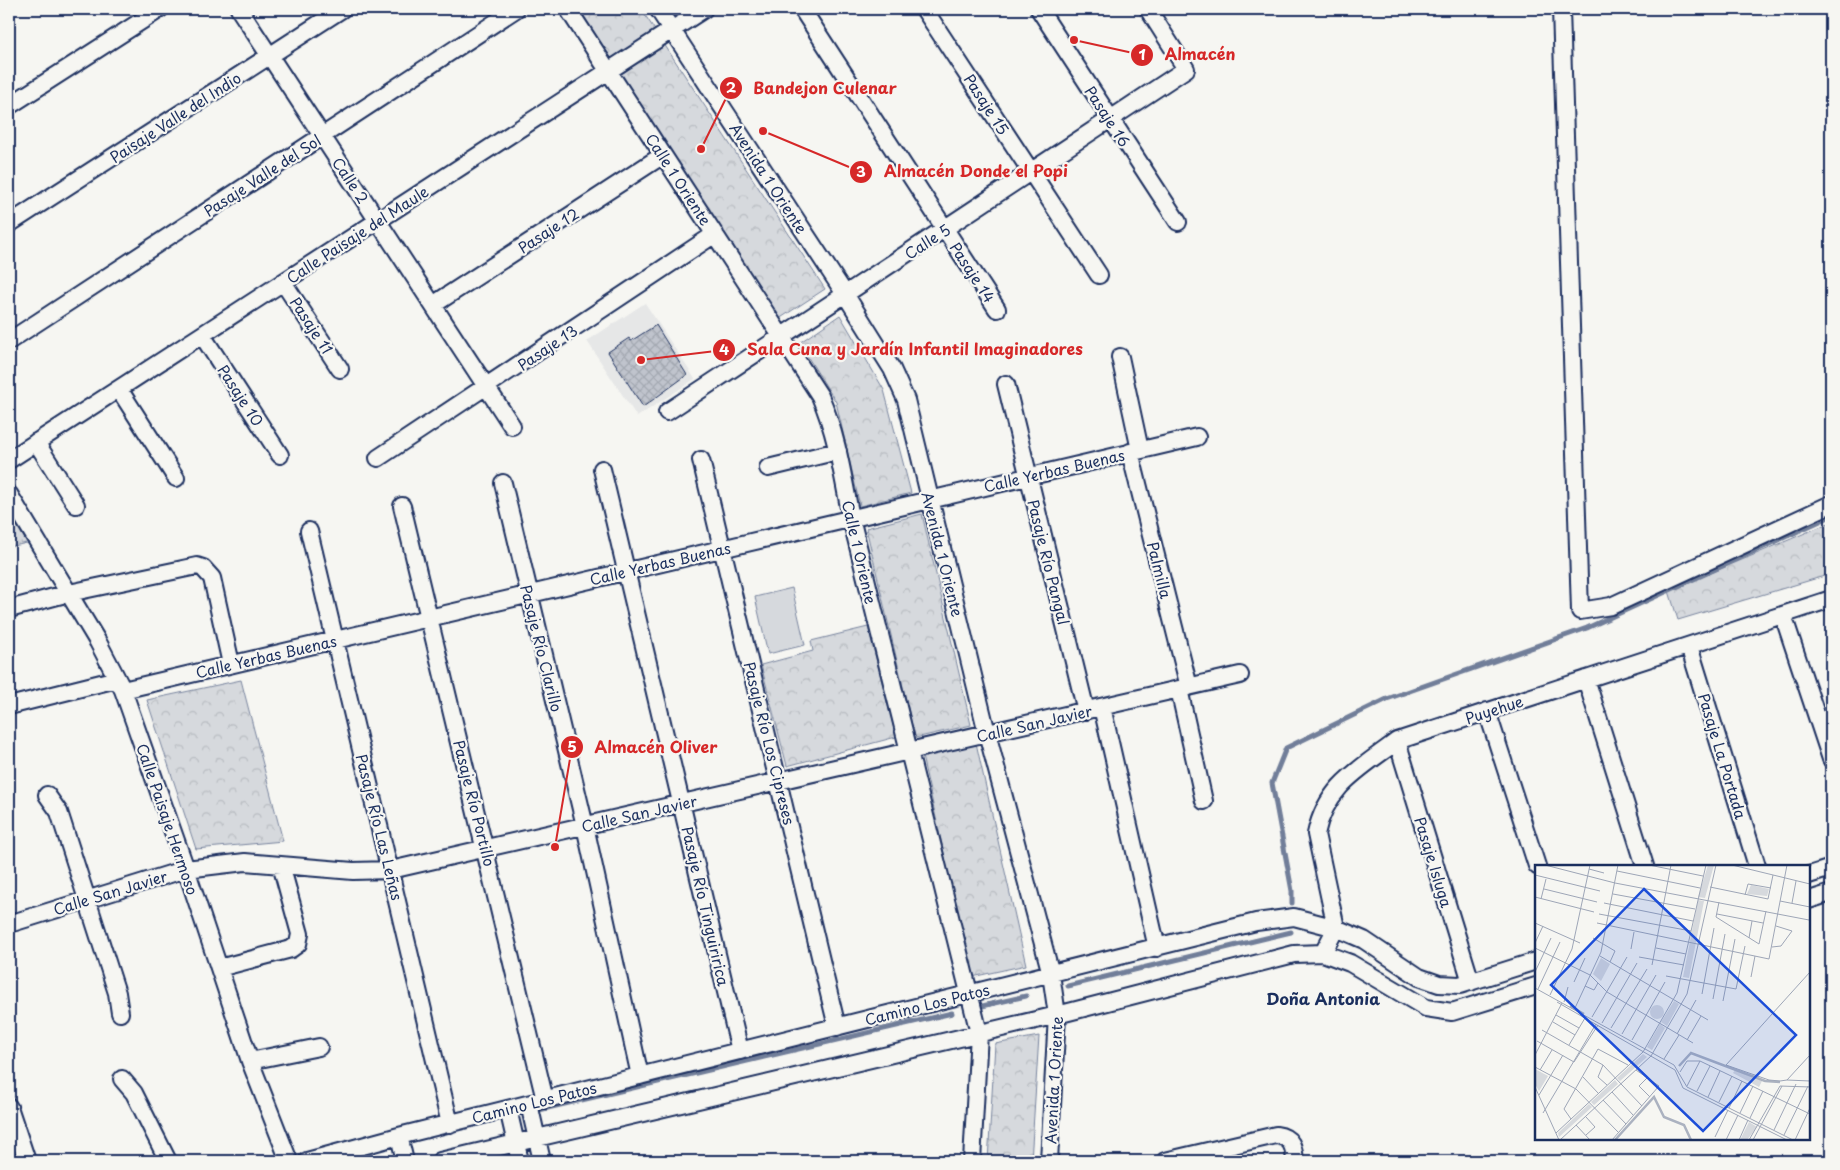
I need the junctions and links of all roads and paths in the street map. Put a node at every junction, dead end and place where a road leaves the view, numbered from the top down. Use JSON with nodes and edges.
{"nodes":[{"id":1,"x":160,"y":9,"type":"edge"},
{"id":2,"x":239,"y":9,"type":"edge"},
{"id":3,"x":342,"y":9,"type":"edge"},
{"id":4,"x":516,"y":9,"type":"edge"},
{"id":5,"x":568,"y":9,"type":"edge"},
{"id":6,"x":658,"y":9,"type":"edge"},
{"id":7,"x":704,"y":9,"type":"edge"},
{"id":8,"x":802,"y":9,"type":"edge"},
{"id":9,"x":924,"y":9,"type":"edge"},
{"id":10,"x":1039,"y":9,"type":"edge"},
{"id":11,"x":1148,"y":9,"type":"edge"},
{"id":12,"x":1561,"y":9,"type":"edge"},
{"id":13,"x":672,"y":30,"type":"junction"},
{"id":14,"x":270,"y":56,"type":"junction"},
{"id":15,"x":608,"y":71,"type":"junction"},
{"id":16,"x":9,"y":106,"type":"edge"},
{"id":17,"x":1111,"y":119,"type":"junction"},
{"id":18,"x":321,"y":137,"type":"junction"},
{"id":19,"x":663,"y":155,"type":"junction"},
{"id":20,"x":1031,"y":172,"type":"junction"},
{"id":21,"x":378,"y":220,"type":"junction"},
{"id":22,"x":1178,"y":222,"type":"dead end"},
{"id":23,"x":9,"y":224,"type":"edge"},
{"id":24,"x":945,"y":229,"type":"junction"},
{"id":25,"x":715,"y":234,"type":"junction"},
{"id":26,"x":1099,"y":275,"type":"dead end"},
{"id":27,"x":283,"y":282,"type":"junction"},
{"id":28,"x":845,"y":294,"type":"junction"},
{"id":29,"x":432,"y":305,"type":"junction"},
{"id":30,"x":997,"y":309,"type":"dead end"},
{"id":31,"x":202,"y":335,"type":"junction"},
{"id":32,"x":781,"y":337,"type":"junction"},
{"id":33,"x":9,"y":341,"type":"edge"},
{"id":34,"x":1120,"y":357,"type":"dead end"},
{"id":35,"x":340,"y":369,"type":"dead end"},
{"id":36,"x":1006,"y":384,"type":"dead end"},
{"id":37,"x":486,"y":387,"type":"junction"},
{"id":38,"x":118,"y":389,"type":"junction"},
{"id":39,"x":666,"y":412,"type":"dead end"},
{"id":40,"x":512,"y":426,"type":"dead end"},
{"id":41,"x":1197,"y":436,"type":"dead end"},
{"id":42,"x":36,"y":442,"type":"junction"},
{"id":43,"x":1135,"y":451,"type":"junction"},
{"id":44,"x":838,"y":452,"type":"junction"},
{"id":45,"x":280,"y":455,"type":"dead end"},
{"id":46,"x":378,"y":458,"type":"dead end"},
{"id":47,"x":9,"y":460,"type":"edge"},
{"id":48,"x":701,"y":460,"type":"dead end"},
{"id":49,"x":768,"y":468,"type":"dead end"},
{"id":50,"x":602,"y":469,"type":"dead end"},
{"id":51,"x":1028,"y":477,"type":"junction"},
{"id":52,"x":176,"y":478,"type":"dead end"},
{"id":53,"x":503,"y":483,"type":"dead end"},
{"id":54,"x":9,"y":494,"type":"edge"},
{"id":55,"x":930,"y":500,"type":"junction"},
{"id":56,"x":1831,"y":504,"type":"edge"},
{"id":57,"x":76,"y":505,"type":"dead end"},
{"id":58,"x":402,"y":506,"type":"dead end"},
{"id":59,"x":852,"y":518,"type":"junction"},
{"id":60,"x":309,"y":531,"type":"dead end"},
{"id":61,"x":722,"y":548,"type":"junction"},
{"id":62,"x":626,"y":571,"type":"junction"},
{"id":63,"x":69,"y":593,"type":"junction"},
{"id":64,"x":529,"y":594,"type":"junction"},
{"id":65,"x":1831,"y":599,"type":"edge"},
{"id":66,"x":9,"y":609,"type":"edge"},
{"id":67,"x":1783,"y":615,"type":"junction"},
{"id":68,"x":429,"y":618,"type":"junction"},
{"id":69,"x":335,"y":640,"type":"junction"},
{"id":70,"x":1689,"y":646,"type":"junction"},
{"id":71,"x":230,"y":664,"type":"junction"},
{"id":72,"x":1240,"y":675,"type":"dead end"},
{"id":73,"x":1586,"y":679,"type":"junction"},
{"id":74,"x":120,"y":684,"type":"junction"},
{"id":75,"x":1184,"y":688,"type":"junction"},
{"id":76,"x":9,"y":706,"type":"edge"},
{"id":77,"x":1094,"y":709,"type":"junction"},
{"id":78,"x":1487,"y":712,"type":"junction"},
{"id":79,"x":988,"y":733,"type":"junction"},
{"id":80,"x":1397,"y":741,"type":"junction"},
{"id":81,"x":909,"y":751,"type":"junction"},
{"id":82,"x":1831,"y":759,"type":"edge"},
{"id":83,"x":780,"y":781,"type":"junction"},
{"id":84,"x":48,"y":795,"type":"dead end"},
{"id":85,"x":1204,"y":801,"type":"dead end"},
{"id":86,"x":682,"y":803,"type":"junction"},
{"id":87,"x":585,"y":826,"type":"junction"},
{"id":88,"x":486,"y":848,"type":"junction"},
{"id":89,"x":282,"y":865,"type":"junction"},
{"id":90,"x":1537,"y":865,"type":"edge"},
{"id":91,"x":1645,"y":865,"type":"edge"},
{"id":92,"x":1756,"y":865,"type":"edge"},
{"id":93,"x":1831,"y":868,"type":"edge"},
{"id":94,"x":186,"y":869,"type":"junction"},
{"id":95,"x":391,"y":870,"type":"junction"},
{"id":96,"x":1810,"y":875,"type":"edge"},
{"id":97,"x":1831,"y":893,"type":"edge"},
{"id":98,"x":87,"y":898,"type":"junction"},
{"id":99,"x":1810,"y":900,"type":"edge"},
{"id":100,"x":9,"y":924,"type":"edge"},
{"id":101,"x":1336,"y":928,"type":"junction"},
{"id":102,"x":1157,"y":948,"type":"junction"},
{"id":103,"x":1323,"y":953,"type":"junction"},
{"id":104,"x":1535,"y":962,"type":"edge"},
{"id":105,"x":219,"y":968,"type":"junction"},
{"id":106,"x":1051,"y":974,"type":"junction"},
{"id":107,"x":1471,"y":982,"type":"junction"},
{"id":108,"x":1535,"y":986,"type":"edge"},
{"id":109,"x":970,"y":994,"type":"junction"},
{"id":110,"x":120,"y":1012,"type":"dead end"},
{"id":111,"x":1057,"y":1015,"type":"junction"},
{"id":112,"x":837,"y":1027,"type":"junction"},
{"id":113,"x":979,"y":1033,"type":"junction"},
{"id":114,"x":319,"y":1047,"type":"dead end"},
{"id":115,"x":740,"y":1051,"type":"junction"},
{"id":116,"x":250,"y":1061,"type":"junction"},
{"id":117,"x":640,"y":1076,"type":"junction"},
{"id":118,"x":122,"y":1079,"type":"dead end"},
{"id":119,"x":537,"y":1102,"type":"junction"},
{"id":120,"x":9,"y":1107,"type":"edge"},
{"id":121,"x":508,"y":1109,"type":"junction"},
{"id":122,"x":450,"y":1124,"type":"junction"},
{"id":123,"x":399,"y":1136,"type":"junction"},
{"id":124,"x":537,"y":1139,"type":"junction"},
{"id":125,"x":516,"y":1144,"type":"junction"},
{"id":126,"x":27,"y":1161,"type":"edge"},
{"id":127,"x":168,"y":1161,"type":"edge"},
{"id":128,"x":289,"y":1161,"type":"edge"},
{"id":129,"x":307,"y":1161,"type":"edge"},
{"id":130,"x":405,"y":1161,"type":"edge"},
{"id":131,"x":440,"y":1161,"type":"edge"},
{"id":132,"x":520,"y":1161,"type":"edge"},
{"id":133,"x":542,"y":1161,"type":"edge"},
{"id":134,"x":972,"y":1161,"type":"edge"},
{"id":135,"x":1049,"y":1161,"type":"edge"},
{"id":136,"x":1168,"y":1161,"type":"edge"},
{"id":137,"x":1295,"y":1161,"type":"edge"}],
"edges":[{"from":1,"to":16,"type":"street"},
{"from":2,"to":14,"type":"street","name":"Calle 2"},
{"from":3,"to":14,"type":"street","name":"Paisaje Valle del Indio"},
{"from":4,"to":18,"type":"street","name":"Pasaje Valle del Sol"},
{"from":5,"to":15,"type":"street","name":"Calle 1 Oriente"},
{"from":6,"to":13,"type":"street","name":"Avenida 1 Oriente"},
{"from":7,"to":13,"type":"street","name":"Calle Paisaje del Maule"},
{"from":8,"to":24,"type":"street","name":"Pasaje 14"},
{"from":9,"to":20,"type":"street","name":"Pasaje 15"},
{"from":10,"to":17,"type":"street","name":"Pasaje 16"},
{"from":11,"to":17,"type":"street","name":"Calle 5"},
{"from":12,"to":56,"type":"street"},
{"from":13,"to":15,"type":"street","name":"Calle Paisaje del Maule"},
{"from":13,"to":28,"type":"street","name":"Avenida 1 Oriente"},
{"from":14,"to":18,"type":"street","name":"Calle 2"},
{"from":14,"to":23,"type":"street","name":"Paisaje Valle del Indio"},
{"from":15,"to":19,"type":"street","name":"Calle 1 Oriente"},
{"from":15,"to":21,"type":"street","name":"Calle Paisaje del Maule"},
{"from":17,"to":20,"type":"street","name":"Calle 5"},
{"from":17,"to":22,"type":"street","name":"Pasaje 16"},
{"from":18,"to":21,"type":"street","name":"Calle 2"},
{"from":18,"to":33,"type":"street","name":"Pasaje Valle del Sol"},
{"from":19,"to":25,"type":"street","name":"Calle 1 Oriente"},
{"from":19,"to":29,"type":"street","name":"Pasaje 12"},
{"from":20,"to":24,"type":"street","name":"Calle 5"},
{"from":20,"to":26,"type":"street","name":"Pasaje 15"},
{"from":21,"to":27,"type":"street","name":"Calle Paisaje del Maule"},
{"from":21,"to":29,"type":"street","name":"Calle 2"},
{"from":24,"to":28,"type":"street","name":"Calle 5"},
{"from":24,"to":30,"type":"street","name":"Pasaje 14"},
{"from":25,"to":32,"type":"street","name":"Calle 1 Oriente"},
{"from":25,"to":37,"type":"street","name":"Pasaje 13"},
{"from":27,"to":31,"type":"street","name":"Calle Paisaje del Maule"},
{"from":27,"to":35,"type":"street","name":"Pasaje 11"},
{"from":28,"to":32,"type":"street","name":"Calle 5"},
{"from":28,"to":55,"type":"street","name":"Avenida 1 Oriente"},
{"from":29,"to":37,"type":"street","name":"Calle 2"},
{"from":31,"to":38,"type":"street","name":"Calle Paisaje del Maule"},
{"from":31,"to":45,"type":"street","name":"Pasaje 10"},
{"from":32,"to":39,"type":"street","name":"Calle 5"},
{"from":32,"to":44,"type":"street","name":"Calle 1 Oriente"},
{"from":34,"to":43,"type":"street","name":"Palmilla"},
{"from":36,"to":51,"type":"street","name":"Pasaje Río Pangal"},
{"from":37,"to":40,"type":"street","name":"Calle 2"},
{"from":37,"to":46,"type":"street","name":"Pasaje 13"},
{"from":38,"to":42,"type":"street","name":"Calle Paisaje del Maule"},
{"from":38,"to":52,"type":"street"},
{"from":41,"to":43,"type":"street","name":"Calle Yerbas Buenas"},
{"from":42,"to":47,"type":"street","name":"Calle Paisaje del Maule"},
{"from":42,"to":57,"type":"street"},
{"from":43,"to":51,"type":"street","name":"Calle Yerbas Buenas"},
{"from":43,"to":75,"type":"street","name":"Palmilla"},
{"from":44,"to":49,"type":"street"},
{"from":44,"to":59,"type":"street","name":"Calle 1 Oriente"},
{"from":48,"to":61,"type":"street","name":"Pasaje Río Los Cipreses"},
{"from":50,"to":62,"type":"street","name":"Pasaje Río Tinguiririca"},
{"from":51,"to":55,"type":"street","name":"Calle Yerbas Buenas"},
{"from":51,"to":77,"type":"street","name":"Pasaje Río Pangal"},
{"from":53,"to":64,"type":"street","name":"Pasaje Río Clarillo"},
{"from":54,"to":63,"type":"street","name":"Calle Paisaje Hermoso"},
{"from":55,"to":59,"type":"street","name":"Calle Yerbas Buenas"},
{"from":55,"to":79,"type":"street","name":"Avenida 1 Oriente"},
{"from":58,"to":68,"type":"street","name":"Pasaje Río Portillo"},
{"from":59,"to":61,"type":"street","name":"Calle Yerbas Buenas"},
{"from":59,"to":81,"type":"street","name":"Calle 1 Oriente"},
{"from":60,"to":69,"type":"street","name":"Pasaje Río Las Leñas"},
{"from":61,"to":62,"type":"street","name":"Calle Yerbas Buenas"},
{"from":61,"to":83,"type":"street","name":"Pasaje Río Los Cipreses"},
{"from":62,"to":64,"type":"street","name":"Calle Yerbas Buenas"},
{"from":62,"to":86,"type":"street","name":"Pasaje Río Tinguiririca"},
{"from":63,"to":66,"type":"street"},
{"from":63,"to":71,"type":"street"},
{"from":63,"to":74,"type":"street","name":"Calle Paisaje Hermoso"},
{"from":64,"to":68,"type":"street","name":"Calle Yerbas Buenas"},
{"from":64,"to":87,"type":"street","name":"Pasaje Río Clarillo"},
{"from":65,"to":67,"type":"street","name":"Puyehue"},
{"from":67,"to":70,"type":"street","name":"Puyehue"},
{"from":67,"to":82,"type":"street"},
{"from":68,"to":69,"type":"street","name":"Calle Yerbas Buenas"},
{"from":68,"to":88,"type":"street","name":"Pasaje Río Portillo"},
{"from":69,"to":71,"type":"street","name":"Calle Yerbas Buenas"},
{"from":69,"to":95,"type":"street","name":"Pasaje Río Las Leñas"},
{"from":70,"to":73,"type":"street","name":"Puyehue"},
{"from":70,"to":92,"type":"street","name":"Pasaje La Portada"},
{"from":71,"to":74,"type":"street","name":"Calle Yerbas Buenas"},
{"from":72,"to":75,"type":"street","name":"Calle San Javier"},
{"from":73,"to":78,"type":"street","name":"Puyehue"},
{"from":73,"to":91,"type":"street"},
{"from":74,"to":76,"type":"street","name":"Calle Yerbas Buenas"},
{"from":74,"to":94,"type":"street","name":"Calle Paisaje Hermoso"},
{"from":75,"to":77,"type":"street","name":"Calle San Javier"},
{"from":75,"to":85,"type":"street","name":"Palmilla"},
{"from":77,"to":79,"type":"street","name":"Calle San Javier"},
{"from":77,"to":102,"type":"street","name":"Pasaje Río Pangal"},
{"from":78,"to":80,"type":"street","name":"Puyehue"},
{"from":78,"to":90,"type":"street"},
{"from":79,"to":81,"type":"street","name":"Calle San Javier"},
{"from":79,"to":106,"type":"street","name":"Avenida 1 Oriente"},
{"from":80,"to":101,"type":"street","name":"Puyehue"},
{"from":80,"to":107,"type":"street","name":"Pasaje Isluga"},
{"from":81,"to":83,"type":"street","name":"Calle San Javier"},
{"from":81,"to":109,"type":"street","name":"Calle 1 Oriente"},
{"from":83,"to":86,"type":"street","name":"Calle San Javier"},
{"from":83,"to":112,"type":"street","name":"Pasaje Río Los Cipreses"},
{"from":84,"to":98,"type":"street"},
{"from":86,"to":87,"type":"street","name":"Calle San Javier"},
{"from":86,"to":115,"type":"street","name":"Pasaje Río Tinguiririca"},
{"from":87,"to":88,"type":"street","name":"Calle San Javier"},
{"from":87,"to":117,"type":"street","name":"Pasaje Río Clarillo"},
{"from":88,"to":95,"type":"street","name":"Calle San Javier"},
{"from":88,"to":119,"type":"street","name":"Pasaje Río Portillo"},
{"from":89,"to":94,"type":"street","name":"Calle San Javier"},
{"from":89,"to":95,"type":"street","name":"Calle San Javier"},
{"from":89,"to":105,"type":"street"},
{"from":93,"to":96,"type":"street"},
{"from":94,"to":98,"type":"street","name":"Calle San Javier"},
{"from":94,"to":105,"type":"street","name":"Calle Paisaje Hermoso"},
{"from":95,"to":122,"type":"street","name":"Pasaje Río Las Leñas"},
{"from":97,"to":99,"type":"street"},
{"from":98,"to":100,"type":"street","name":"Calle San Javier"},
{"from":98,"to":110,"type":"street"},
{"from":101,"to":102,"type":"street","name":"Camino Los Patos"},
{"from":101,"to":103,"type":"street"},
{"from":101,"to":107,"type":"street","name":"Camino Los Patos"},
{"from":102,"to":106,"type":"street","name":"Camino Los Patos"},
{"from":103,"to":108,"type":"street"},
{"from":103,"to":111,"type":"street"},
{"from":104,"to":107,"type":"street","name":"Camino Los Patos"},
{"from":105,"to":116,"type":"street","name":"Calle Paisaje Hermoso"},
{"from":106,"to":109,"type":"street","name":"Camino Los Patos"},
{"from":106,"to":111,"type":"street","name":"Avenida 1 Oriente"},
{"from":109,"to":112,"type":"street","name":"Camino Los Patos"},
{"from":109,"to":113,"type":"street","name":"Calle 1 Oriente"},
{"from":111,"to":113,"type":"street"},
{"from":111,"to":135,"type":"street","name":"Avenida 1 Oriente"},
{"from":112,"to":115,"type":"street","name":"Camino Los Patos"},
{"from":113,"to":124,"type":"street"},
{"from":113,"to":134,"type":"street","name":"Calle 1 Oriente"},
{"from":114,"to":116,"type":"street"},
{"from":115,"to":117,"type":"street","name":"Camino Los Patos"},
{"from":116,"to":128,"type":"street","name":"Calle Paisaje Hermoso"},
{"from":117,"to":119,"type":"street","name":"Camino Los Patos"},
{"from":118,"to":127,"type":"street"},
{"from":119,"to":121,"type":"street","name":"Camino Los Patos"},
{"from":119,"to":124,"type":"street","name":"Pasaje Río Portillo"},
{"from":120,"to":126,"type":"street"},
{"from":121,"to":122,"type":"street","name":"Camino Los Patos"},
{"from":121,"to":125,"type":"street"},
{"from":122,"to":123,"type":"street","name":"Camino Los Patos"},
{"from":123,"to":129,"type":"street","name":"Camino Los Patos"},
{"from":123,"to":130,"type":"street"},
{"from":124,"to":125,"type":"street"},
{"from":124,"to":133,"type":"street","name":"Pasaje Río Portillo"},
{"from":125,"to":131,"type":"street"},
{"from":125,"to":132,"type":"street"},
{"from":136,"to":137,"type":"street"}]}
